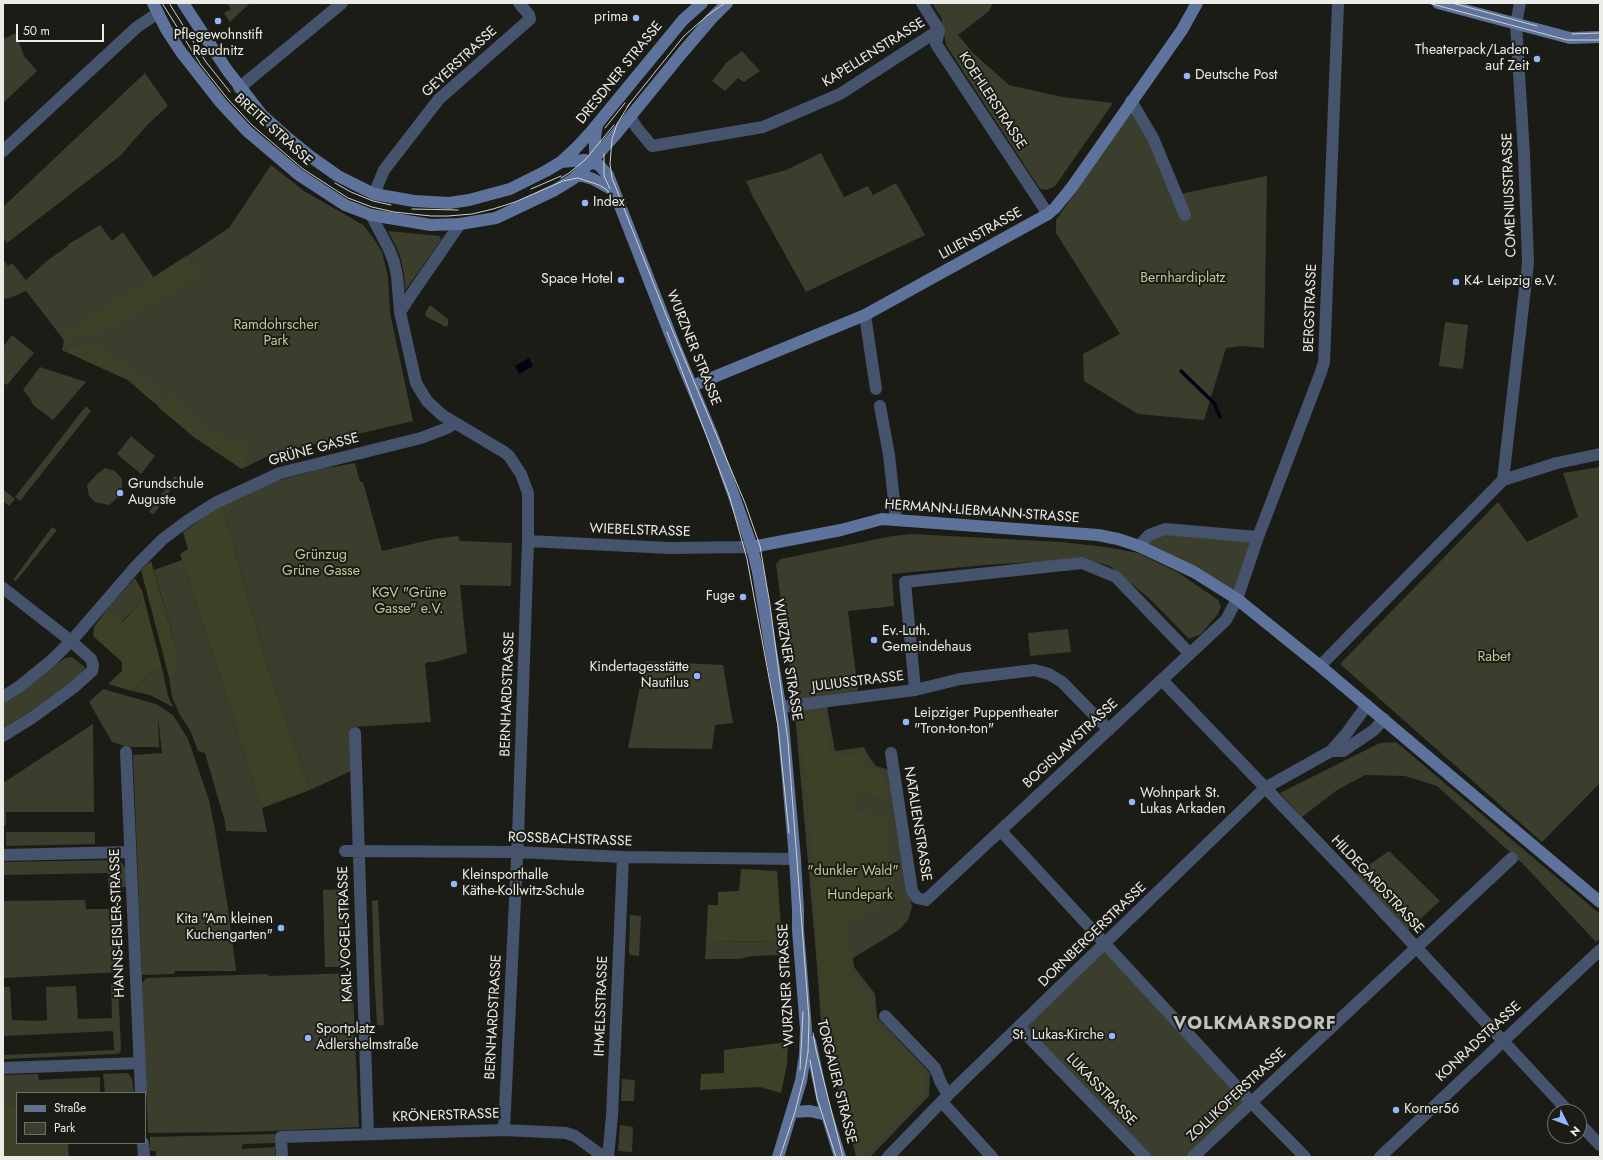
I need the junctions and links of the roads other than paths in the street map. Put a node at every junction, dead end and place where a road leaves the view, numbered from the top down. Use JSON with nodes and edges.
{"nodes":[{"id":1,"x":183,"y":3,"type":"edge"},
{"id":2,"x":342,"y":3,"type":"edge"},
{"id":3,"x":519,"y":3,"type":"edge"},
{"id":4,"x":702,"y":3,"type":"edge"},
{"id":5,"x":727,"y":3,"type":"edge"},
{"id":6,"x":922,"y":3,"type":"edge"},
{"id":7,"x":1197,"y":3,"type":"edge"},
{"id":8,"x":1338,"y":3,"type":"edge"},
{"id":9,"x":1438,"y":3,"type":"edge"},
{"id":10,"x":1520,"y":3,"type":"edge"},
{"id":11,"x":155,"y":8,"type":"edge"},
{"id":12,"x":1516,"y":24,"type":"junction"},
{"id":13,"x":939,"y":30,"type":"junction"},
{"id":14,"x":1600,"y":37,"type":"edge"},
{"id":15,"x":239,"y":88,"type":"junction"},
{"id":16,"x":1131,"y":101,"type":"junction"},
{"id":17,"x":633,"y":121,"type":"junction"},
{"id":18,"x":597,"y":125,"type":"junction"},
{"id":19,"x":3,"y":152,"type":"edge"},
{"id":20,"x":594,"y":161,"type":"junction"},
{"id":21,"x":561,"y":162,"type":"junction"},
{"id":22,"x":576,"y":176,"type":"junction"},
{"id":23,"x":602,"y":184,"type":"junction"},
{"id":24,"x":613,"y":190,"type":"junction"},
{"id":25,"x":374,"y":194,"type":"junction"},
{"id":26,"x":1048,"y":214,"type":"junction"},
{"id":27,"x":371,"y":215,"type":"junction"},
{"id":28,"x":1185,"y":215,"type":"dead end"},
{"id":29,"x":460,"y":224,"type":"junction"},
{"id":30,"x":400,"y":312,"type":"junction"},
{"id":31,"x":865,"y":315,"type":"junction"},
{"id":32,"x":692,"y":386,"type":"junction"},
{"id":33,"x":876,"y":390,"type":"dead end"},
{"id":34,"x":880,"y":406,"type":"dead end"},
{"id":35,"x":455,"y":423,"type":"junction"},
{"id":36,"x":1600,"y":454,"type":"edge"},
{"id":37,"x":1503,"y":480,"type":"junction"},
{"id":38,"x":896,"y":519,"type":"junction"},
{"id":39,"x":1258,"y":537,"type":"junction"},
{"id":40,"x":528,"y":541,"type":"junction"},
{"id":41,"x":1139,"y":546,"type":"junction"},
{"id":42,"x":752,"y":547,"type":"junction"},
{"id":43,"x":3,"y":588,"type":"edge"},
{"id":44,"x":1237,"y":599,"type":"junction"},
{"id":45,"x":71,"y":642,"type":"junction"},
{"id":46,"x":1190,"y":654,"type":"junction"},
{"id":47,"x":1320,"y":666,"type":"junction"},
{"id":48,"x":1162,"y":680,"type":"junction"},
{"id":49,"x":915,"y":690,"type":"junction"},
{"id":50,"x":3,"y":696,"type":"edge"},
{"id":51,"x":781,"y":707,"type":"junction"},
{"id":52,"x":1375,"y":712,"type":"junction"},
{"id":53,"x":1109,"y":730,"type":"junction"},
{"id":54,"x":355,"y":733,"type":"dead end"},
{"id":55,"x":3,"y":736,"type":"edge"},
{"id":56,"x":1330,"y":751,"type":"junction"},
{"id":57,"x":126,"y":752,"type":"dead end"},
{"id":58,"x":891,"y":753,"type":"dead end"},
{"id":59,"x":1265,"y":788,"type":"junction"},
{"id":60,"x":1001,"y":831,"type":"junction"},
{"id":61,"x":345,"y":851,"type":"dead end"},
{"id":62,"x":358,"y":851,"type":"junction"},
{"id":63,"x":130,"y":852,"type":"junction"},
{"id":64,"x":517,"y":852,"type":"junction"},
{"id":65,"x":3,"y":855,"type":"edge"},
{"id":66,"x":623,"y":857,"type":"junction"},
{"id":67,"x":1512,"y":858,"type":"dead end"},
{"id":68,"x":795,"y":859,"type":"junction"},
{"id":69,"x":918,"y":898,"type":"joint"},
{"id":70,"x":1600,"y":902,"type":"edge"},
{"id":71,"x":1106,"y":943,"type":"junction"},
{"id":72,"x":1416,"y":948,"type":"junction"},
{"id":73,"x":1600,"y":950,"type":"edge"},
{"id":74,"x":804,"y":1014,"type":"junction"},
{"id":75,"x":885,"y":1016,"type":"dead end"},
{"id":76,"x":1019,"y":1026,"type":"junction"},
{"id":77,"x":1502,"y":1042,"type":"junction"},
{"id":78,"x":140,"y":1063,"type":"junction"},
{"id":79,"x":3,"y":1068,"type":"edge"},
{"id":80,"x":141,"y":1092,"type":"edge"},
{"id":81,"x":945,"y":1098,"type":"junction"},
{"id":82,"x":1251,"y":1102,"type":"junction"},
{"id":83,"x":1560,"y":1104,"type":"edge"},
{"id":84,"x":792,"y":1112,"type":"junction"},
{"id":85,"x":827,"y":1115,"type":"junction"},
{"id":86,"x":504,"y":1130,"type":"junction"},
{"id":87,"x":1587,"y":1131,"type":"edge"},
{"id":88,"x":368,"y":1134,"type":"junction"},
{"id":89,"x":143,"y":1144,"type":"edge"},
{"id":90,"x":1600,"y":1145,"type":"edge"},
{"id":91,"x":144,"y":1157,"type":"edge"},
{"id":92,"x":282,"y":1157,"type":"edge"},
{"id":93,"x":604,"y":1157,"type":"edge"},
{"id":94,"x":608,"y":1157,"type":"edge"},
{"id":95,"x":778,"y":1157,"type":"edge"},
{"id":96,"x":840,"y":1157,"type":"edge"},
{"id":97,"x":888,"y":1157,"type":"edge"},
{"id":98,"x":992,"y":1157,"type":"edge"},
{"id":99,"x":1145,"y":1157,"type":"edge"},
{"id":100,"x":1193,"y":1157,"type":"edge"},
{"id":101,"x":1305,"y":1157,"type":"edge"},
{"id":102,"x":1380,"y":1157,"type":"edge"}],
"edges":[{"from":1,"to":15,"type":"main road","name":"BREITE STRASSE"},
{"from":2,"to":15,"type":"street"},
{"from":3,"to":25,"type":"street","name":"GEYERSTRASSE"},
{"from":4,"to":18,"type":"main road","name":"DRESDNER STRASSE"},
{"from":5,"to":17,"type":"main road"},
{"from":6,"to":13,"type":"street"},
{"from":7,"to":16,"type":"main road","name":"LILIENSTRASSE"},
{"from":8,"to":39,"type":"street","name":"BERGSTRASSE"},
{"from":9,"to":12,"type":"main road"},
{"from":10,"to":12,"type":"street","name":"COMENIUSSTRASSE"},
{"from":11,"to":19,"type":"street"},
{"from":11,"to":27,"type":"main road","name":"BREITE STRASSE"},
{"from":12,"to":14,"type":"main road"},
{"from":12,"to":37,"type":"street","name":"COMENIUSSTRASSE"},
{"from":13,"to":17,"type":"street","name":"KAPELLENSTRASSE"},
{"from":13,"to":26,"type":"street","name":"KOEHLERSTRASSE"},
{"from":15,"to":25,"type":"main road","name":"BREITE STRASSE"},
{"from":16,"to":26,"type":"main road","name":"LILIENSTRASSE"},
{"from":16,"to":28,"type":"street"},
{"from":17,"to":20,"type":"main road"},
{"from":18,"to":20,"type":"main road"},
{"from":18,"to":21,"type":"main road","name":"DRESDNER STRASSE"},
{"from":20,"to":21,"type":"main road"},
{"from":20,"to":22,"type":"main road","name":"BREITE STRASSE"},
{"from":20,"to":23,"type":"main road"},
{"from":20,"to":24,"type":"main road","name":"WURZNER STRASSE"},
{"from":21,"to":25,"type":"main road","name":"BREITE STRASSE"},
{"from":22,"to":23,"type":"main road"},
{"from":22,"to":29,"type":"main road","name":"BREITE STRASSE"},
{"from":23,"to":24,"type":"main road"},
{"from":24,"to":32,"type":"main road","name":"WURZNER STRASSE"},
{"from":26,"to":31,"type":"main road","name":"LILIENSTRASSE"},
{"from":27,"to":29,"type":"main road","name":"BREITE STRASSE"},
{"from":27,"to":30,"type":"street","name":"BERNHARDSTRASSE"},
{"from":29,"to":30,"type":"street"},
{"from":30,"to":35,"type":"street","name":"BERNHARDSTRASSE"},
{"from":31,"to":32,"type":"main road","name":"LILIENSTRASSE"},
{"from":31,"to":33,"type":"street"},
{"from":32,"to":42,"type":"main road","name":"WURZNER STRASSE"},
{"from":34,"to":38,"type":"street"},
{"from":35,"to":40,"type":"street","name":"BERNHARDSTRASSE"},
{"from":35,"to":45,"type":"street","name":"GRÜNE GASSE"},
{"from":36,"to":37,"type":"street"},
{"from":37,"to":47,"type":"street"},
{"from":38,"to":41,"type":"main road","name":"HERMANN-LIEBMANN-STRASSE"},
{"from":38,"to":42,"type":"main road","name":"HERMANN-LIEBMANN-STRASSE"},
{"from":39,"to":41,"type":"street"},
{"from":39,"to":44,"type":"street","name":"BERGSTRASSE"},
{"from":40,"to":42,"type":"street","name":"WIEBELSTRASSE"},
{"from":40,"to":64,"type":"street","name":"BERNHARDSTRASSE"},
{"from":41,"to":44,"type":"main road","name":"HERMANN-LIEBMANN-STRASSE"},
{"from":42,"to":51,"type":"main road","name":"WURZNER STRASSE"},
{"from":43,"to":45,"type":"street"},
{"from":44,"to":46,"type":"street","name":"BOGISLAWSTRASSE"},
{"from":44,"to":47,"type":"main road","name":"HERMANN-LIEBMANN-STRASSE"},
{"from":45,"to":50,"type":"street","name":"GRÜNE GASSE"},
{"from":45,"to":55,"type":"street"},
{"from":46,"to":48,"type":"street","name":"BOGISLAWSTRASSE"},
{"from":46,"to":49,"type":"street","name":"JULIUSSTRASSE"},
{"from":47,"to":52,"type":"main road","name":"HERMANN-LIEBMANN-STRASSE"},
{"from":48,"to":53,"type":"street","name":"BOGISLAWSTRASSE"},
{"from":48,"to":59,"type":"street","name":"HILDEGARDSTRASSE"},
{"from":49,"to":51,"type":"street","name":"JULIUSSTRASSE"},
{"from":49,"to":53,"type":"street","name":"JULIUSSTRASSE"},
{"from":51,"to":68,"type":"main road","name":"WURZNER STRASSE"},
{"from":52,"to":56,"type":"street","name":"DORNBERGERSTRASSE"},
{"from":52,"to":56,"type":"street","name":"DORNBERGERSTRASSE"},
{"from":52,"to":70,"type":"main road","name":"HERMANN-LIEBMANN-STRASSE"},
{"from":53,"to":60,"type":"street","name":"BOGISLAWSTRASSE"},
{"from":54,"to":62,"type":"street","name":"KARL-VOGEL-STRASSE"},
{"from":56,"to":59,"type":"street","name":"DORNBERGERSTRASSE"},
{"from":57,"to":63,"type":"street","name":"HANNS-EISLER-STRASSE"},
{"from":58,"to":69,"type":"street","name":"NATALIENSTRASSE"},
{"from":59,"to":71,"type":"street","name":"DORNBERGERSTRASSE"},
{"from":59,"to":72,"type":"street","name":"HILDEGARDSTRASSE"},
{"from":60,"to":69,"type":"street","name":"BOGISLAWSTRASSE"},
{"from":60,"to":71,"type":"street"},
{"from":61,"to":62,"type":"street","name":"ROSSBACHSTRASSE"},
{"from":62,"to":64,"type":"street","name":"ROSSBACHSTRASSE"},
{"from":62,"to":88,"type":"street","name":"KARL-VOGEL-STRASSE"},
{"from":63,"to":65,"type":"street"},
{"from":63,"to":78,"type":"street","name":"HANNS-EISLER-STRASSE"},
{"from":64,"to":66,"type":"street","name":"ROSSBACHSTRASSE"},
{"from":64,"to":86,"type":"street","name":"BERNHARDSTRASSE"},
{"from":66,"to":68,"type":"street","name":"ROSSBACHSTRASSE"},
{"from":66,"to":94,"type":"street","name":"IHMELSSTRASSE"},
{"from":67,"to":72,"type":"street","name":"ZOLLIKOFERSTRASSE"},
{"from":68,"to":74,"type":"main road","name":"WURZNER STRASSE"},
{"from":71,"to":76,"type":"street","name":"DORNBERGERSTRASSE"},
{"from":71,"to":82,"type":"street"},
{"from":72,"to":77,"type":"street","name":"HILDEGARDSTRASSE"},
{"from":72,"to":82,"type":"street","name":"ZOLLIKOFERSTRASSE"},
{"from":73,"to":77,"type":"street","name":"KONRADSTRASSE"},
{"from":74,"to":84,"type":"main road","name":"WURZNER STRASSE"},
{"from":74,"to":85,"type":"main road","name":"TORGAUER STRASSE"},
{"from":75,"to":81,"type":"street"},
{"from":76,"to":81,"type":"street","name":"DORNBERGERSTRASSE"},
{"from":76,"to":99,"type":"street","name":"LUKASSTRASSE"},
{"from":77,"to":83,"type":"street","name":"HILDEGARDSTRASSE"},
{"from":77,"to":102,"type":"street","name":"KONRADSTRASSE"},
{"from":78,"to":79,"type":"street"},
{"from":78,"to":80,"type":"street","name":"HANNS-EISLER-STRASSE"},
{"from":81,"to":97,"type":"street","name":"DORNBERGERSTRASSE"},
{"from":81,"to":98,"type":"street"},
{"from":82,"to":100,"type":"street","name":"ZOLLIKOFERSTRASSE"},
{"from":82,"to":101,"type":"street"},
{"from":84,"to":85,"type":"main road"},
{"from":84,"to":95,"type":"main road","name":"WURZNER STRASSE"},
{"from":85,"to":96,"type":"main road","name":"TORGAUER STRASSE"},
{"from":86,"to":88,"type":"street","name":"KRÖNERSTRASSE"},
{"from":86,"to":93,"type":"street","name":"KRÖNERSTRASSE"},
{"from":87,"to":90,"type":"street"},
{"from":88,"to":92,"type":"street","name":"KRÖNERSTRASSE"},
{"from":89,"to":91,"type":"street"}]}
